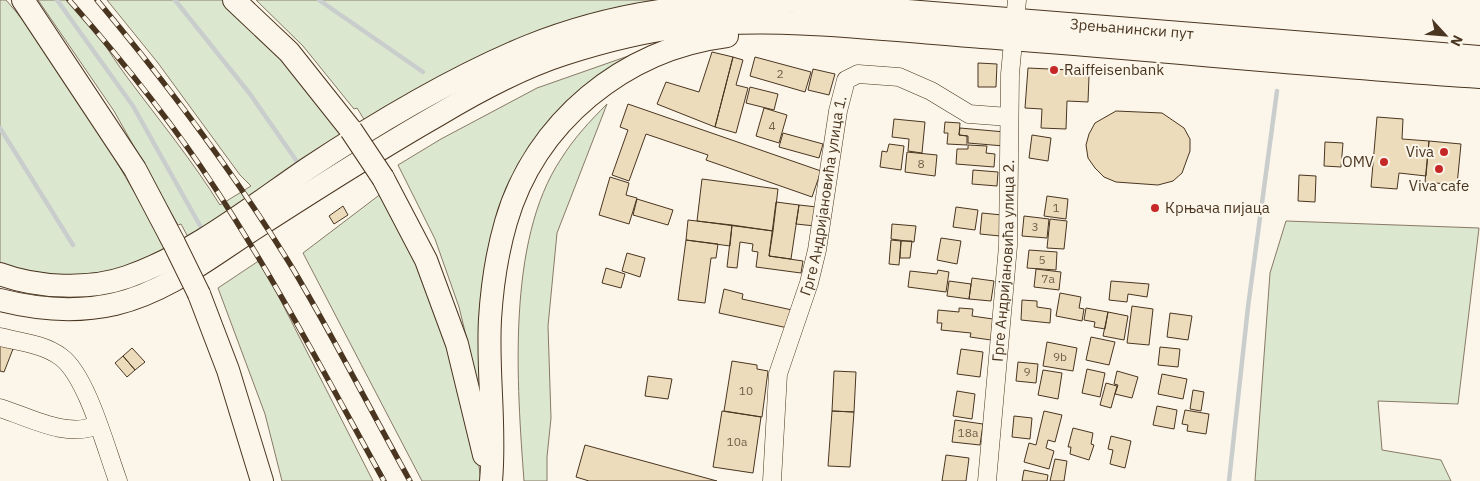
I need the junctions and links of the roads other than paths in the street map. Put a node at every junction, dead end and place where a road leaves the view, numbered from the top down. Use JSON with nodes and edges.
{"nodes":[{"id":1,"x":14,"y":0,"type":"edge"},
{"id":2,"x":23,"y":0,"type":"edge"},
{"id":3,"x":234,"y":0,"type":"edge"},
{"id":4,"x":778,"y":1,"type":"edge"},
{"id":5,"x":1015,"y":20,"type":"edge"},
{"id":6,"x":808,"y":25,"type":"junction"},
{"id":7,"x":52,"y":42,"type":"junction"},
{"id":8,"x":1480,"y":58,"type":"edge"},
{"id":9,"x":1480,"y":77,"type":"edge"},
{"id":10,"x":1009,"y":117,"type":"junction"},
{"id":11,"x":0,"y":274,"type":"edge"},
{"id":12,"x":0,"y":300,"type":"edge"},
{"id":13,"x":0,"y":337,"type":"edge"},
{"id":14,"x":0,"y":408,"type":"edge"},
{"id":15,"x":97,"y":425,"type":"junction"},
{"id":16,"x":118,"y":481,"type":"edge"},
{"id":17,"x":262,"y":481,"type":"edge"},
{"id":18,"x":490,"y":481,"type":"edge"},
{"id":19,"x":772,"y":481,"type":"edge"},
{"id":20,"x":987,"y":481,"type":"edge"}],
"edges":[{"from":1,"to":7,"type":"main road"},
{"from":2,"to":7,"type":"main road"},
{"from":3,"to":18,"type":"main road","bridge":true},
{"from":4,"to":5,"type":"main road","name":"Зрењанински пут"},
{"from":4,"to":11,"type":"main road","name":"Зрењанински пут"},
{"from":5,"to":6,"type":"main road","name":"Зрењанински пут"},
{"from":5,"to":8,"type":"main road","name":"Зрењанински пут"},
{"from":5,"to":9,"type":"main road","name":"Зрењанински пут"},
{"from":5,"to":10,"type":"street","name":"Грге Андријановића улица 2."},
{"from":6,"to":12,"type":"main road"},
{"from":6,"to":18,"type":"main road"},
{"from":7,"to":17,"type":"main road","bridge":true},
{"from":10,"to":19,"type":"street","name":"Грге Андријановића улица 1."},
{"from":10,"to":20,"type":"street","name":"Грге Андријановића улица 2."},
{"from":13,"to":15,"type":"street"},
{"from":14,"to":15,"type":"street"},
{"from":15,"to":16,"type":"street"}]}
